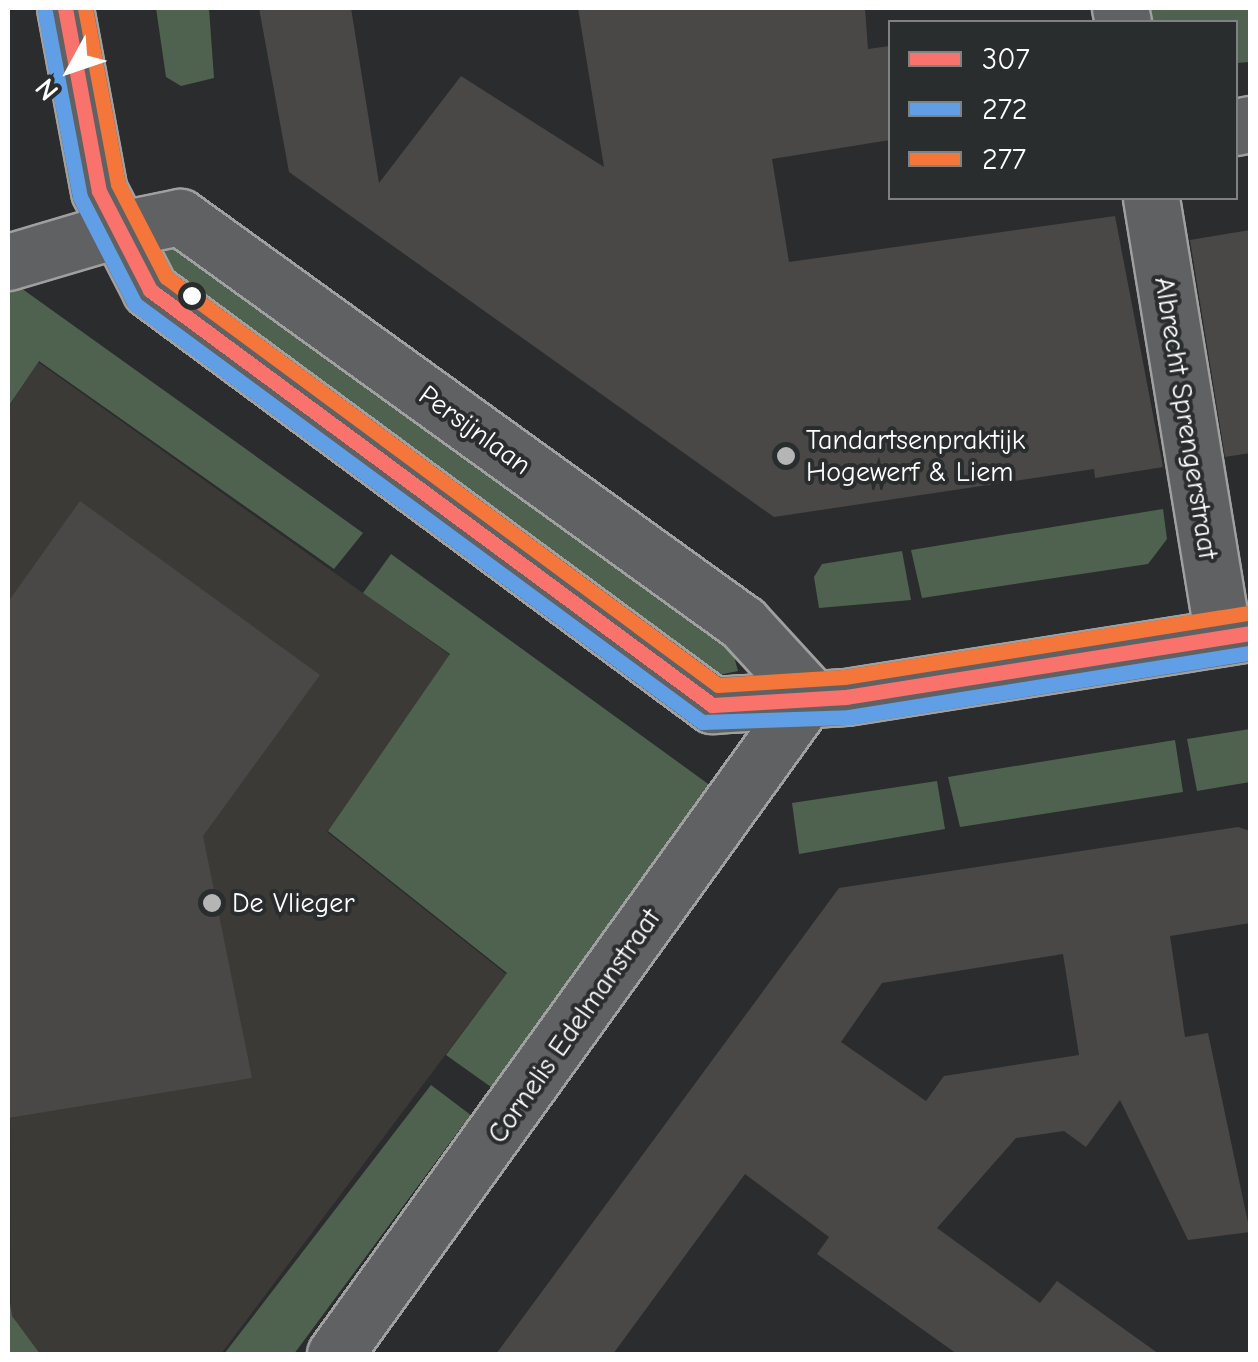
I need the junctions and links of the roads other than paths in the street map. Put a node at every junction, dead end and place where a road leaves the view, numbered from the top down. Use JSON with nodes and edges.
{"nodes":[{"id":1,"x":65,"y":8,"type":"edge"},
{"id":2,"x":1151,"y":200,"type":"edge"},
{"id":3,"x":116,"y":230,"type":"junction"},
{"id":4,"x":8,"y":262,"type":"edge"},
{"id":5,"x":1237,"y":635,"type":"edge"},
{"id":6,"x":809,"y":695,"type":"junction"},
{"id":7,"x":335,"y":1354,"type":"edge"}],
"edges":[{"from":1,"to":3,"type":"street"},
{"from":2,"to":5,"type":"street","name":"Albrecht Sprengerstraat"},
{"from":3,"to":4,"type":"street"},
{"from":3,"to":6,"type":"street","name":"Persijnlaan"},
{"from":3,"to":6,"type":"street"},
{"from":5,"to":6,"type":"street"},
{"from":6,"to":7,"type":"street","name":"Cornelis Edelmanstraat"}]}
